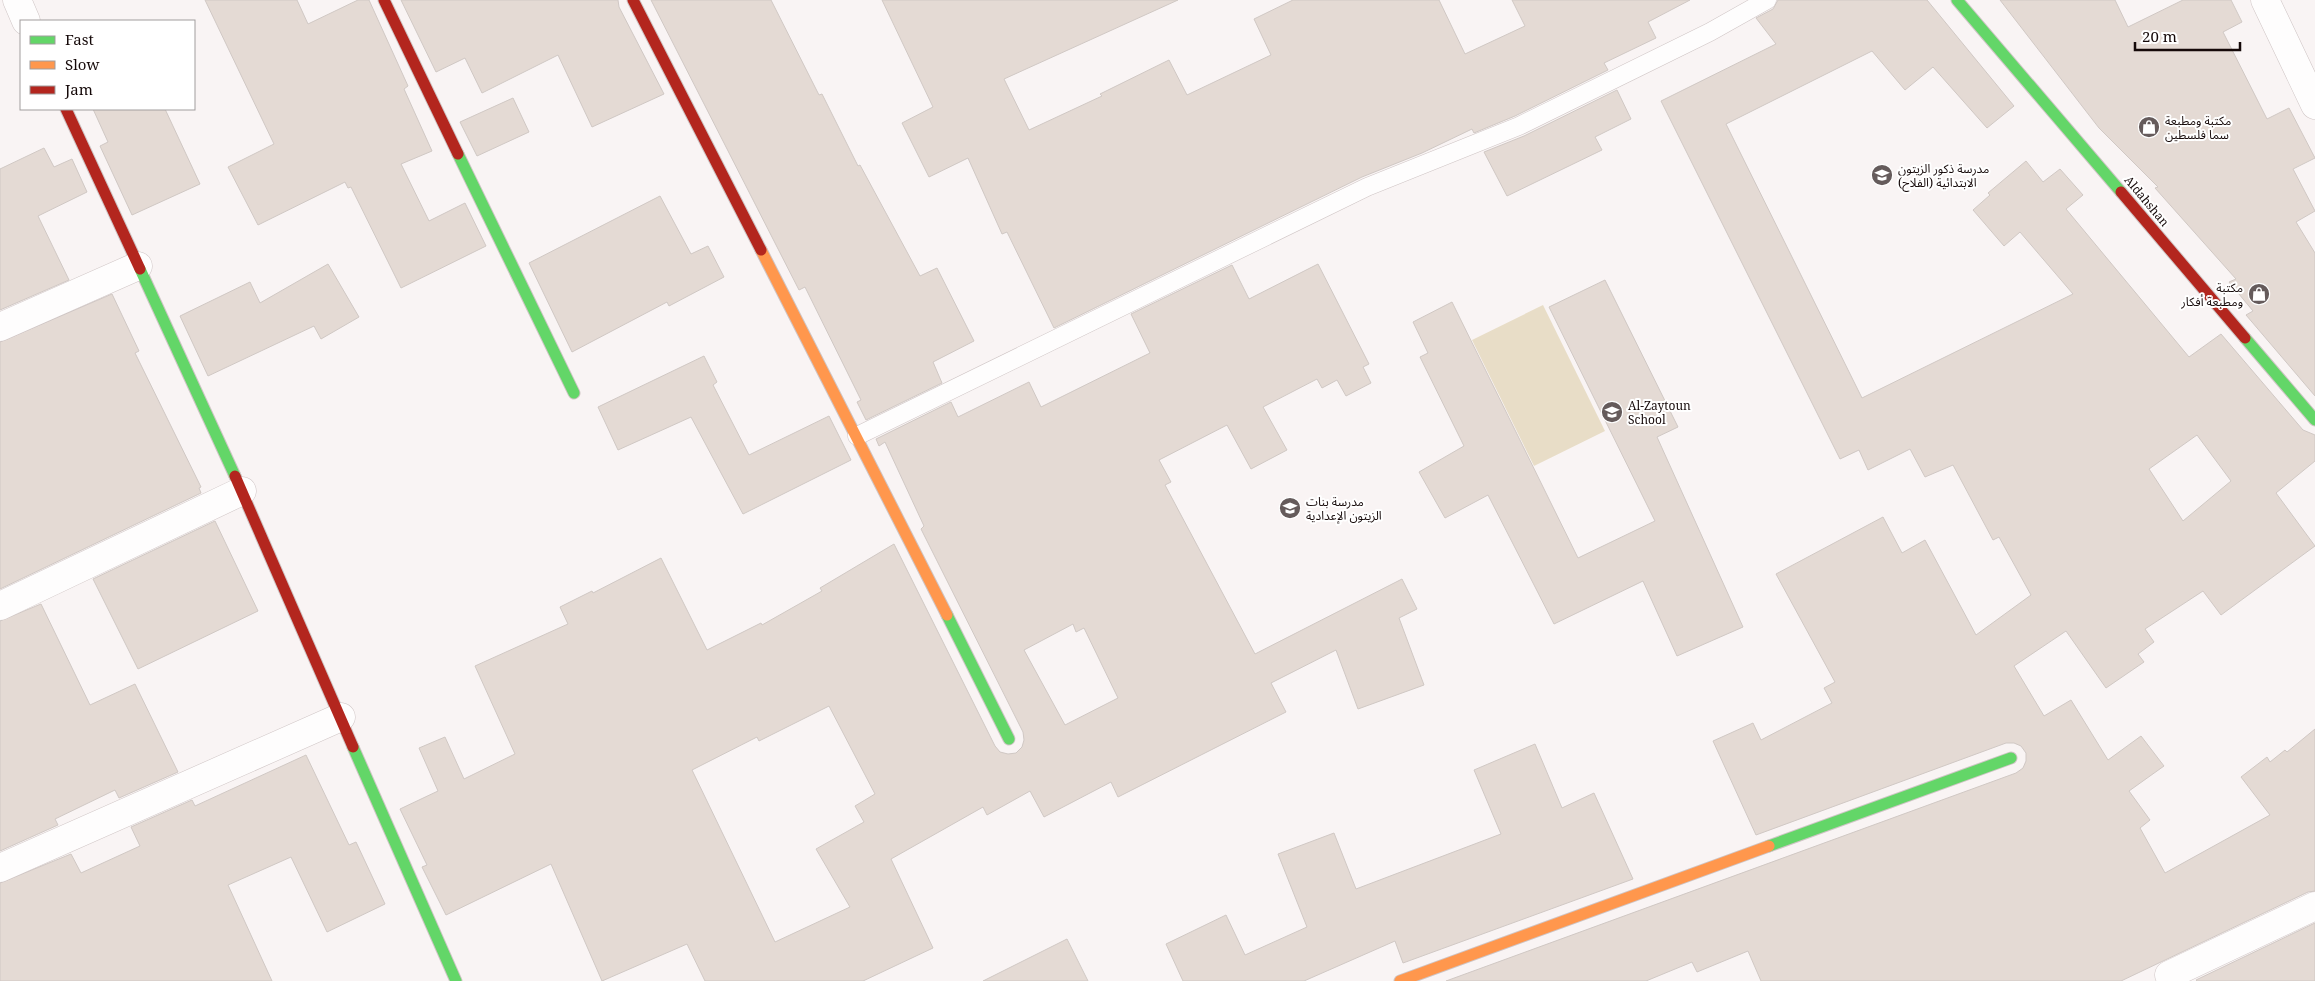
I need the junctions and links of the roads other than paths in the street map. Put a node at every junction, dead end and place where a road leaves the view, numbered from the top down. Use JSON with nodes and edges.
{"nodes":[{"id":1,"x":9,"y":0,"type":"edge"},
{"id":2,"x":17,"y":0,"type":"edge"},
{"id":3,"x":384,"y":0,"type":"edge"},
{"id":4,"x":633,"y":0,"type":"edge"},
{"id":5,"x":1767,"y":0,"type":"edge"},
{"id":6,"x":1957,"y":0,"type":"edge"},
{"id":7,"x":2265,"y":0,"type":"edge"},
{"id":8,"x":0,"y":4,"type":"edge"},
{"id":9,"x":26,"y":20,"type":"edge"},
{"id":10,"x":2315,"y":105,"type":"edge"},
{"id":11,"x":66,"y":110,"type":"edge"},
{"id":12,"x":138,"y":266,"type":"junction"},
{"id":13,"x":0,"y":327,"type":"edge"},
{"id":14,"x":574,"y":393,"type":"dead end"},
{"id":15,"x":2315,"y":420,"type":"edge"},
{"id":16,"x":857,"y":436,"type":"junction"},
{"id":17,"x":242,"y":491,"type":"junction"},
{"id":18,"x":0,"y":606,"type":"edge"},
{"id":19,"x":340,"y":717,"type":"junction"},
{"id":20,"x":1009,"y":739,"type":"dead end"},
{"id":21,"x":2011,"y":758,"type":"dead end"},
{"id":22,"x":0,"y":868,"type":"edge"},
{"id":23,"x":2315,"y":906,"type":"edge"},
{"id":24,"x":2169,"y":975,"type":"dead end"},
{"id":25,"x":456,"y":981,"type":"edge"},
{"id":26,"x":1400,"y":981,"type":"edge"}],
"edges":[{"from":1,"to":8,"type":"street"},
{"from":2,"to":9,"type":"street"},
{"from":3,"to":14,"type":"street"},
{"from":4,"to":16,"type":"street"},
{"from":5,"to":16,"type":"lane"},
{"from":6,"to":15,"type":"street","name":"Aldahshan"},
{"from":7,"to":10,"type":"street"},
{"from":11,"to":12,"type":"street"},
{"from":12,"to":13,"type":"street"},
{"from":12,"to":17,"type":"street"},
{"from":16,"to":20,"type":"street"},
{"from":17,"to":18,"type":"street"},
{"from":17,"to":19,"type":"street"},
{"from":19,"to":22,"type":"street"},
{"from":19,"to":25,"type":"street"},
{"from":21,"to":26,"type":"street"},
{"from":23,"to":24,"type":"street"}]}
